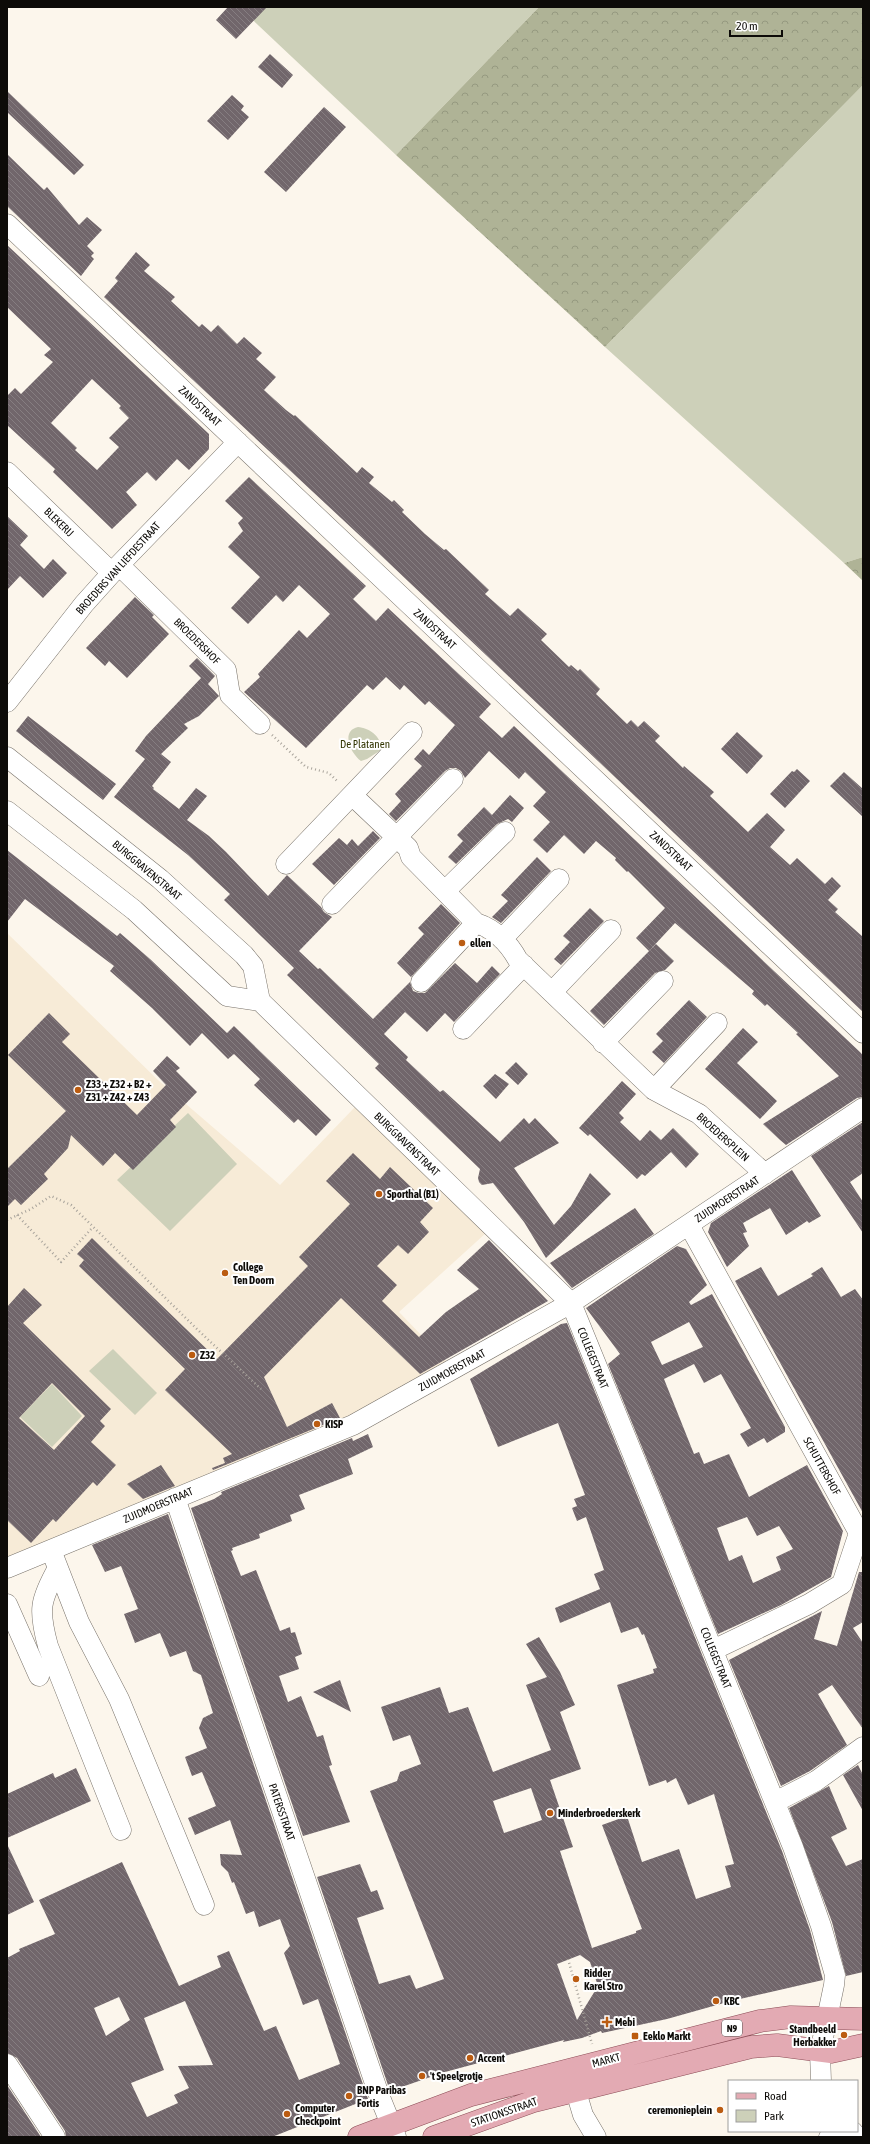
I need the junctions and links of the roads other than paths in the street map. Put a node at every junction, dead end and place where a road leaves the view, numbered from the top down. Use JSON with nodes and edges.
{"nodes":[{"id":1,"x":7,"y":224,"type":"edge"},
{"id":2,"x":238,"y":442,"type":"junction"},
{"id":3,"x":7,"y":472,"type":"edge"},
{"id":4,"x":116,"y":569,"type":"junction"},
{"id":5,"x":7,"y":702,"type":"edge"},
{"id":6,"x":260,"y":724,"type":"road end"},
{"id":7,"x":412,"y":732,"type":"dead end"},
{"id":8,"x":7,"y":757,"type":"edge"},
{"id":9,"x":453,"y":779,"type":"dead end"},
{"id":10,"x":352,"y":795,"type":"junction"},
{"id":11,"x":7,"y":811,"type":"edge"},
{"id":12,"x":505,"y":832,"type":"dead end"},
{"id":13,"x":396,"y":837,"type":"junction"},
{"id":14,"x":286,"y":864,"type":"dead end"},
{"id":15,"x":559,"y":879,"type":"dead end"},
{"id":16,"x":445,"y":891,"type":"junction"},
{"id":17,"x":332,"y":904,"type":"dead end"},
{"id":18,"x":476,"y":922,"type":"junction"},
{"id":19,"x":611,"y":930,"type":"dead end"},
{"id":20,"x":502,"y":939,"type":"junction"},
{"id":21,"x":524,"y":965,"type":"junction"},
{"id":22,"x":663,"y":981,"type":"dead end"},
{"id":23,"x":421,"y":982,"type":"dead end"},
{"id":24,"x":552,"y":992,"type":"junction"},
{"id":25,"x":260,"y":1001,"type":"junction"},
{"id":26,"x":717,"y":1023,"type":"dead end"},
{"id":27,"x":463,"y":1029,"type":"dead end"},
{"id":28,"x":863,"y":1033,"type":"edge"},
{"id":29,"x":603,"y":1043,"type":"junction"},
{"id":30,"x":654,"y":1090,"type":"junction"},
{"id":31,"x":863,"y":1108,"type":"edge"},
{"id":32,"x":765,"y":1174,"type":"junction"},
{"id":33,"x":688,"y":1225,"type":"junction"},
{"id":34,"x":571,"y":1303,"type":"junction"},
{"id":35,"x":175,"y":1498,"type":"junction"},
{"id":36,"x":55,"y":1559,"type":"junction"},
{"id":37,"x":7,"y":1568,"type":"edge"},
{"id":38,"x":7,"y":1604,"type":"edge"},
{"id":39,"x":713,"y":1650,"type":"junction"},
{"id":40,"x":39,"y":1676,"type":"dead end"},
{"id":41,"x":860,"y":1756,"type":"edge"},
{"id":42,"x":775,"y":1802,"type":"junction"},
{"id":43,"x":121,"y":1830,"type":"dead end"},
{"id":44,"x":204,"y":1905,"type":"dead end"},
{"id":45,"x":827,"y":2018,"type":"junction"},
{"id":46,"x":863,"y":2019,"type":"edge"},
{"id":47,"x":863,"y":2045,"type":"edge"},
{"id":48,"x":820,"y":2052,"type":"junction"},
{"id":49,"x":7,"y":2064,"type":"edge"},
{"id":50,"x":570,"y":2069,"type":"junction"},
{"id":51,"x":821,"y":2080,"type":"edge"},
{"id":52,"x":575,"y":2091,"type":"junction"},
{"id":53,"x":393,"y":2131,"type":"edge"},
{"id":54,"x":55,"y":2137,"type":"edge"},
{"id":55,"x":358,"y":2137,"type":"edge"},
{"id":56,"x":434,"y":2137,"type":"edge"},
{"id":57,"x":596,"y":2137,"type":"edge"}],
"edges":[{"from":1,"to":2,"type":"street","name":"ZANDSTRAAT"},
{"from":2,"to":4,"type":"street","name":"BROEDERS VAN LIEFDESTRAAT"},
{"from":2,"to":28,"type":"street","name":"ZANDSTRAAT"},
{"from":3,"to":4,"type":"street","name":"BLEKERIJ"},
{"from":4,"to":5,"type":"street","name":"BROEDERS VAN LIEFDESTRAAT"},
{"from":4,"to":6,"type":"street","name":"BROEDERSHOF"},
{"from":7,"to":10,"type":"street"},
{"from":8,"to":25,"type":"street","name":"BURGGRAVENSTRAAT"},
{"from":9,"to":13,"type":"street"},
{"from":10,"to":13,"type":"street","name":"BROEDERSPLEIN"},
{"from":10,"to":14,"type":"street"},
{"from":11,"to":25,"type":"street"},
{"from":12,"to":16,"type":"street"},
{"from":13,"to":16,"type":"street","name":"BROEDERSPLEIN"},
{"from":13,"to":17,"type":"street"},
{"from":15,"to":20,"type":"street"},
{"from":16,"to":18,"type":"street","name":"BROEDERSPLEIN"},
{"from":18,"to":20,"type":"street","name":"BROEDERSPLEIN"},
{"from":18,"to":23,"type":"street"},
{"from":19,"to":24,"type":"street"},
{"from":20,"to":21,"type":"street","name":"BROEDERSPLEIN"},
{"from":21,"to":24,"type":"street","name":"BROEDERSPLEIN"},
{"from":21,"to":27,"type":"street"},
{"from":22,"to":29,"type":"street"},
{"from":24,"to":29,"type":"street","name":"BROEDERSPLEIN"},
{"from":25,"to":34,"type":"street","name":"BURGGRAVENSTRAAT"},
{"from":26,"to":30,"type":"street"},
{"from":29,"to":30,"type":"street","name":"BROEDERSPLEIN"},
{"from":30,"to":32,"type":"street","name":"BROEDERSPLEIN"},
{"from":31,"to":32,"type":"street","name":"ZUIDMOERSTRAAT"},
{"from":32,"to":33,"type":"street","name":"ZUIDMOERSTRAAT"},
{"from":33,"to":34,"type":"street","name":"ZUIDMOERSTRAAT"},
{"from":33,"to":39,"type":"street","name":"SCHUTTERSHOF"},
{"from":34,"to":35,"type":"street","name":"ZUIDMOERSTRAAT"},
{"from":34,"to":39,"type":"street","name":"COLLEGESTRAAT"},
{"from":35,"to":36,"type":"street","name":"ZUIDMOERSTRAAT"},
{"from":35,"to":53,"type":"street","name":"PATERSSTRAAT"},
{"from":36,"to":37,"type":"street","name":"ZUIDMOERSTRAAT"},
{"from":36,"to":43,"type":"street"},
{"from":36,"to":44,"type":"street"},
{"from":38,"to":40,"type":"street"},
{"from":39,"to":42,"type":"street","name":"COLLEGESTRAAT"},
{"from":41,"to":42,"type":"street"},
{"from":42,"to":45,"type":"street","name":"COLLEGESTRAAT"},
{"from":45,"to":46,"type":"main road","name":"MARKT","number":"N9"},
{"from":45,"to":48,"type":"street"},
{"from":45,"to":50,"type":"main road","name":"MARKT","number":"N9"},
{"from":47,"to":48,"type":"main road","name":"MARKT","number":"N9"},
{"from":48,"to":51,"type":"street"},
{"from":48,"to":52,"type":"main road","name":"MARKT","number":"N9"},
{"from":49,"to":54,"type":"street"},
{"from":50,"to":52,"type":"street"},
{"from":50,"to":53,"type":"main road","name":"MARKT","number":"N9"},
{"from":52,"to":56,"type":"main road","name":"STATIONSSTRAAT","number":"N9"},
{"from":52,"to":57,"type":"street"},
{"from":53,"to":55,"type":"main road","number":"N9"}]}
